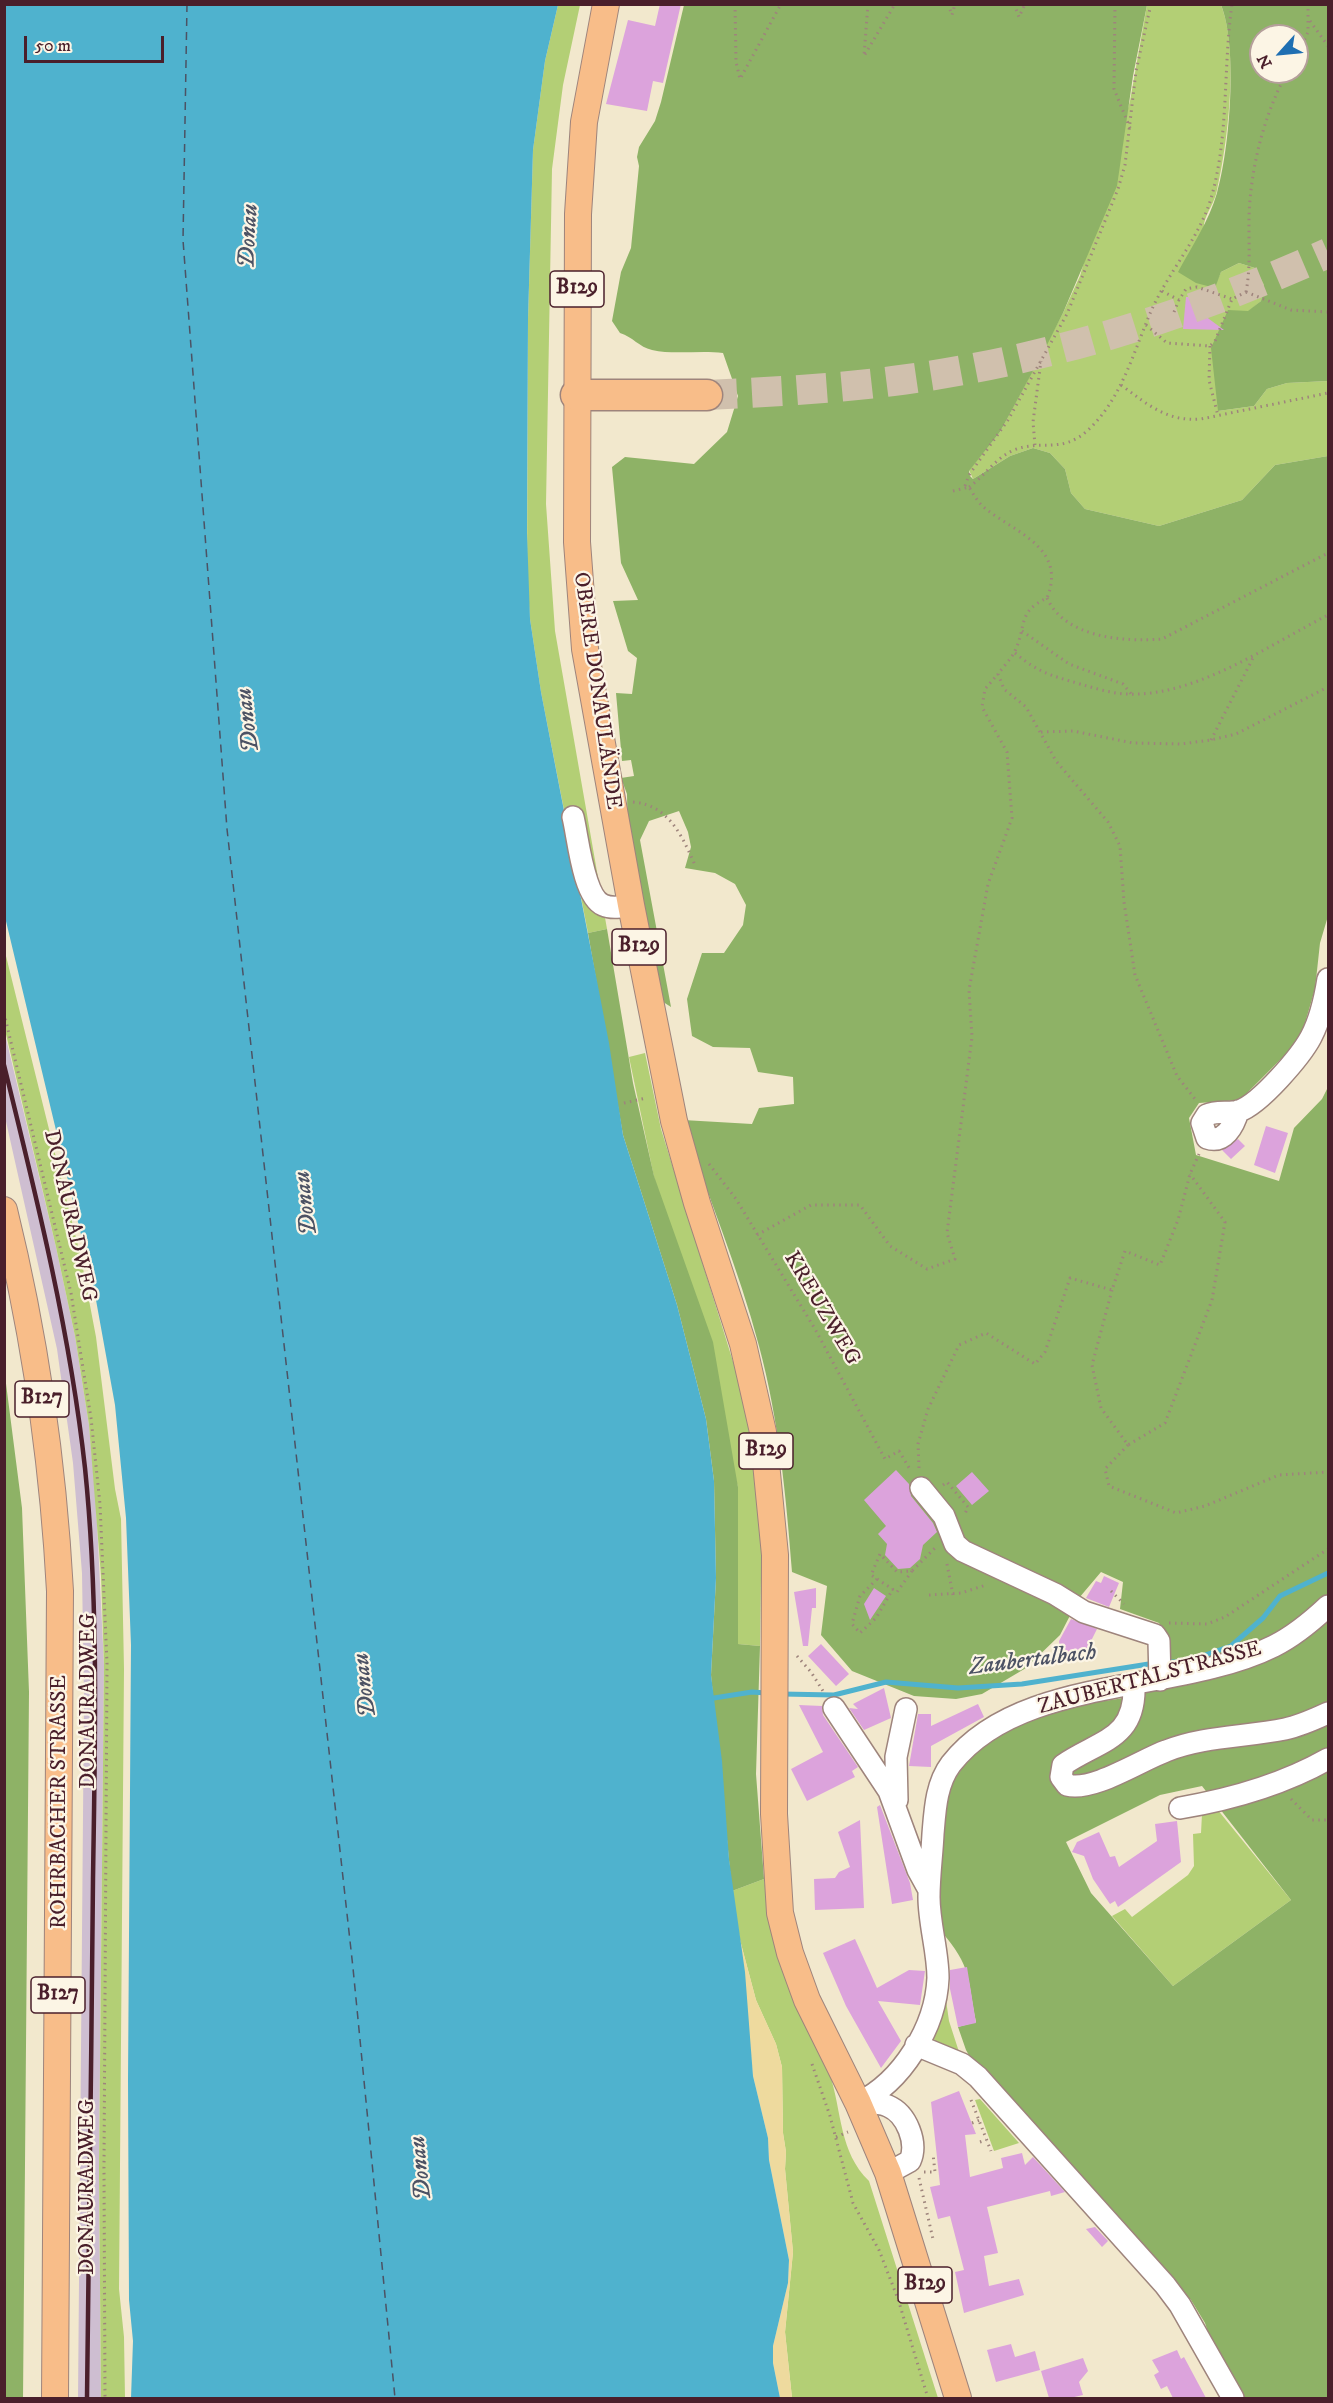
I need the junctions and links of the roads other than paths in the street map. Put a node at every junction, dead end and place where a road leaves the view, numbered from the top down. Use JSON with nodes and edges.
{"nodes":[{"id":1,"x":606,"y":4,"type":"edge"},
{"id":2,"x":576,"y":395,"type":"junction"},
{"id":3,"x":707,"y":395,"type":"tunnel mouth"},
{"id":4,"x":573,"y":817,"type":"dead end"},
{"id":5,"x":631,"y":905,"type":"junction"},
{"id":6,"x":1329,"y":979,"type":"edge"},
{"id":7,"x":1238,"y":1111,"type":"junction"},
{"id":8,"x":4,"y":1210,"type":"edge"},
{"id":9,"x":921,"y":1488,"type":"road end"},
{"id":10,"x":1329,"y":1606,"type":"edge"},
{"id":11,"x":1160,"y":1674,"type":"junction"},
{"id":12,"x":1134,"y":1685,"type":"junction"},
{"id":13,"x":834,"y":1708,"type":"dead end"},
{"id":14,"x":906,"y":1709,"type":"dead end"},
{"id":15,"x":1329,"y":1713,"type":"edge"},
{"id":16,"x":1329,"y":1759,"type":"edge"},
{"id":17,"x":1180,"y":1808,"type":"dead end"},
{"id":18,"x":899,"y":1812,"type":"junction"},
{"id":19,"x":930,"y":1890,"type":"junction"},
{"id":20,"x":916,"y":2045,"type":"junction"},
{"id":21,"x":858,"y":2103,"type":"junction"},
{"id":22,"x":888,"y":2173,"type":"junction"},
{"id":23,"x":55,"y":2398,"type":"edge"},
{"id":24,"x":958,"y":2398,"type":"edge"},
{"id":25,"x":1233,"y":2398,"type":"edge"}],
"edges":[{"from":1,"to":2,"type":"main road","name":"OBERE DONAULÄNDE","number":"B129"},
{"from":2,"to":3,"type":"highway"},
{"from":2,"to":5,"type":"main road","name":"OBERE DONAULÄNDE","number":"B129"},
{"from":4,"to":5,"type":"street"},
{"from":5,"to":21,"type":"main road","name":"OBERE DONAULÄNDE","number":"B129"},
{"from":6,"to":7,"type":"street"},
{"from":7,"to":7,"type":"street"},
{"from":8,"to":23,"type":"main road","name":"ROHRBACHER STRASSE","number":"B127"},
{"from":9,"to":11,"type":"street"},
{"from":10,"to":11,"type":"street","name":"ZAUBERTALSTRASSE"},
{"from":11,"to":12,"type":"street","name":"ZAUBERTALSTRASSE"},
{"from":12,"to":15,"type":"street"},
{"from":12,"to":19,"type":"street","name":"ZAUBERTALSTRASSE"},
{"from":13,"to":18,"type":"street"},
{"from":14,"to":18,"type":"street"},
{"from":16,"to":17,"type":"street"},
{"from":18,"to":19,"type":"street"},
{"from":19,"to":20,"type":"street","name":"ZAUBERTALSTRASSE"},
{"from":20,"to":21,"type":"street","name":"ZAUBERTALSTRASSE"},
{"from":20,"to":25,"type":"street"},
{"from":21,"to":22,"type":"main road","number":"B129"},
{"from":21,"to":22,"type":"street"},
{"from":22,"to":24,"type":"main road","number":"B129"}]}
